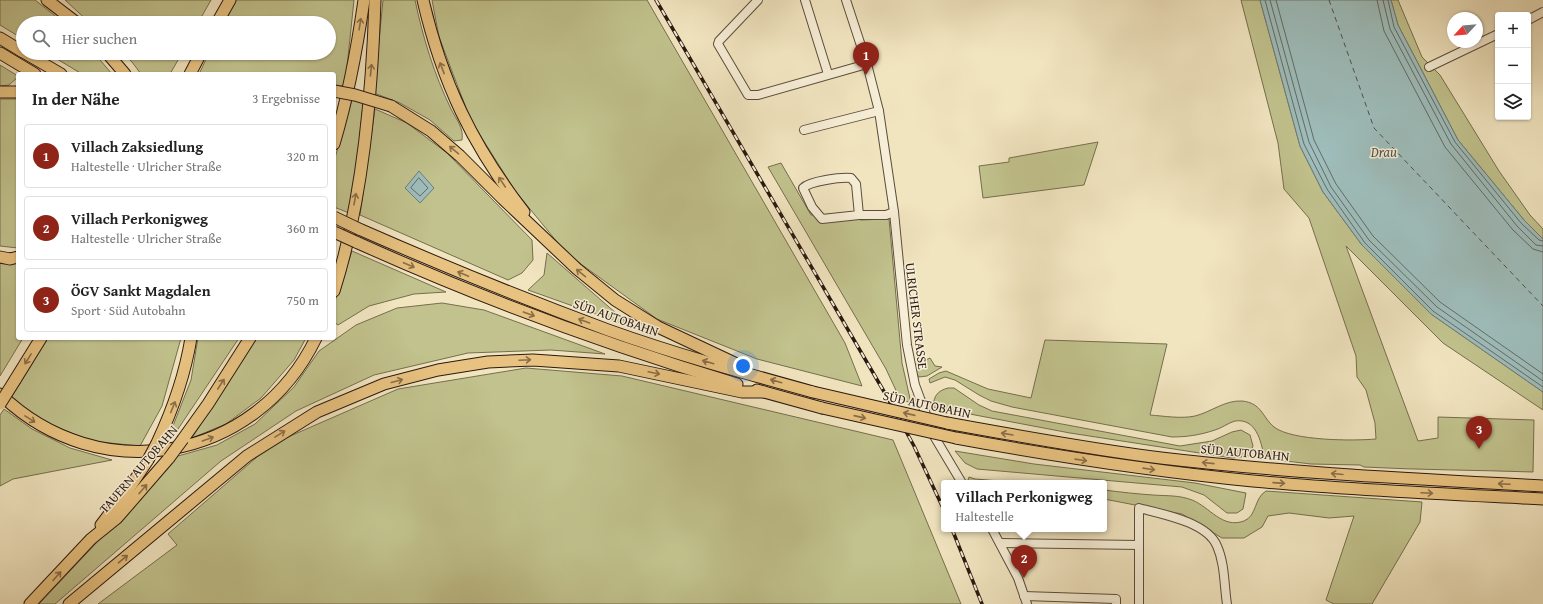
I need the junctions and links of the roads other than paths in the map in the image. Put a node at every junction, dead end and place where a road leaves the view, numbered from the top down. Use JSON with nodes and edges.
{"nodes":[{"id":1,"x":47,"y":0,"type":"edge"},
{"id":2,"x":230,"y":0,"type":"edge"},
{"id":3,"x":364,"y":0,"type":"edge"},
{"id":4,"x":374,"y":0,"type":"edge"},
{"id":5,"x":423,"y":0,"type":"edge"},
{"id":6,"x":758,"y":0,"type":"edge"},
{"id":7,"x":805,"y":0,"type":"edge"},
{"id":8,"x":846,"y":0,"type":"edge"},
{"id":9,"x":1543,"y":12,"type":"edge"},
{"id":10,"x":68,"y":16,"type":"edge"},
{"id":11,"x":221,"y":16,"type":"edge"},
{"id":12,"x":1531,"y":18,"type":"edge"},
{"id":13,"x":1495,"y":35,"type":"edge"},
{"id":14,"x":0,"y":38,"type":"edge"},
{"id":15,"x":16,"y":48,"type":"edge"},
{"id":16,"x":0,"y":53,"type":"edge"},
{"id":17,"x":36,"y":60,"type":"edge"},
{"id":18,"x":113,"y":60,"type":"edge"},
{"id":19,"x":197,"y":60,"type":"edge"},
{"id":20,"x":867,"y":64,"type":"junction"},
{"id":21,"x":1429,"y":67,"type":"dead end"},
{"id":22,"x":32,"y":72,"type":"edge"},
{"id":23,"x":57,"y":72,"type":"edge"},
{"id":24,"x":122,"y":72,"type":"edge"},
{"id":25,"x":191,"y":72,"type":"edge"},
{"id":26,"x":828,"y":74,"type":"junction"},
{"id":27,"x":336,"y":91,"type":"edge"},
{"id":28,"x":0,"y":92,"type":"edge"},
{"id":29,"x":16,"y":92,"type":"edge"},
{"id":30,"x":880,"y":111,"type":"junction"},
{"id":31,"x":804,"y":130,"type":"dead end"},
{"id":32,"x":336,"y":137,"type":"edge"},
{"id":33,"x":894,"y":212,"type":"junction"},
{"id":34,"x":859,"y":215,"type":"junction"},
{"id":35,"x":336,"y":218,"type":"edge"},
{"id":36,"x":336,"y":233,"type":"edge"},
{"id":37,"x":542,"y":236,"type":"junction"},
{"id":38,"x":0,"y":257,"type":"edge"},
{"id":39,"x":16,"y":258,"type":"edge"},
{"id":40,"x":336,"y":283,"type":"edge"},
{"id":41,"x":40,"y":340,"type":"edge"},
{"id":42,"x":191,"y":340,"type":"edge"},
{"id":43,"x":249,"y":340,"type":"edge"},
{"id":44,"x":315,"y":340,"type":"edge"},
{"id":45,"x":759,"y":377,"type":"junction"},
{"id":46,"x":764,"y":392,"type":"junction"},
{"id":47,"x":0,"y":394,"type":"edge"},
{"id":48,"x":0,"y":404,"type":"edge"},
{"id":49,"x":960,"y":480,"type":"edge"},
{"id":50,"x":1543,"y":486,"type":"edge"},
{"id":51,"x":1543,"y":499,"type":"edge"},
{"id":52,"x":994,"y":532,"type":"edge"},
{"id":53,"x":91,"y":538,"type":"junction"},
{"id":54,"x":1000,"y":543,"type":"junction"},
{"id":55,"x":1139,"y":545,"type":"junction"},
{"id":56,"x":93,"y":584,"type":"junction"},
{"id":57,"x":1025,"y":600,"type":"edge"},
{"id":58,"x":1068,"y":601,"type":"edge"},
{"id":59,"x":30,"y":604,"type":"edge"},
{"id":60,"x":69,"y":604,"type":"edge"},
{"id":61,"x":76,"y":604,"type":"edge"},
{"id":62,"x":1116,"y":604,"type":"edge"},
{"id":63,"x":1139,"y":604,"type":"edge"},
{"id":64,"x":1227,"y":604,"type":"edge"}],
"edges":[{"from":1,"to":10,"type":"highway"},
{"from":2,"to":11,"type":"highway"},
{"from":32,"to":3,"type":"highway","one_way":true},
{"from":40,"to":4,"type":"highway","one_way":true},
{"from":37,"to":5,"type":"highway","one_way":true},
{"from":6,"to":26,"type":"street"},
{"from":7,"to":26,"type":"street"},
{"from":8,"to":20,"type":"street","name":"ULRICHER STRASSE"},
{"from":9,"to":12,"type":"street"},
{"from":13,"to":21,"type":"street"},
{"from":14,"to":15,"type":"highway"},
{"from":16,"to":22,"type":"highway"},
{"from":17,"to":23,"type":"highway"},
{"from":18,"to":24,"type":"highway"},
{"from":19,"to":25,"type":"highway"},
{"from":20,"to":26,"type":"street"},
{"from":20,"to":30,"type":"street","name":"ULRICHER STRASSE"},
{"from":37,"to":27,"type":"highway","one_way":true,"bridge":true},
{"from":28,"to":29,"type":"highway"},
{"from":30,"to":31,"type":"street"},
{"from":30,"to":33,"type":"street","name":"ULRICHER STRASSE"},
{"from":33,"to":34,"type":"street"},
{"from":33,"to":49,"type":"street","name":"ULRICHER STRASSE"},
{"from":34,"to":34,"type":"street"},
{"from":45,"to":35,"type":"highway","name":"SÜD AUTOBAHN","one_way":true,"bridge":true},
{"from":36,"to":46,"type":"highway","name":"SÜD AUTOBAHN","one_way":true,"bridge":true},
{"from":45,"to":37,"type":"highway","one_way":true},
{"from":38,"to":39,"type":"highway"},
{"from":41,"to":48,"type":"highway","one_way":true,"bridge":true},
{"from":53,"to":42,"type":"highway","one_way":true,"bridge":true},
{"from":53,"to":43,"type":"highway","name":"TAUERN AUTOBAHN","one_way":true,"bridge":true},
{"from":47,"to":44,"type":"highway","one_way":true},
{"from":50,"to":45,"type":"highway","name":"SÜD AUTOBAHN","one_way":true,"bridge":true},
{"from":46,"to":51,"type":"highway","name":"SÜD AUTOBAHN","one_way":true,"bridge":true},
{"from":56,"to":46,"type":"highway","one_way":true},
{"from":52,"to":54,"type":"street"},
{"from":59,"to":53,"type":"highway","name":"TAUERN AUTOBAHN","one_way":true},
{"from":54,"to":55,"type":"street"},
{"from":54,"to":57,"type":"street"},
{"from":55,"to":63,"type":"street"},
{"from":55,"to":64,"type":"street"},
{"from":56,"to":60,"type":"highway"},
{"from":56,"to":61,"type":"highway"},
{"from":57,"to":58,"type":"street"},
{"from":58,"to":62,"type":"street"}]}
